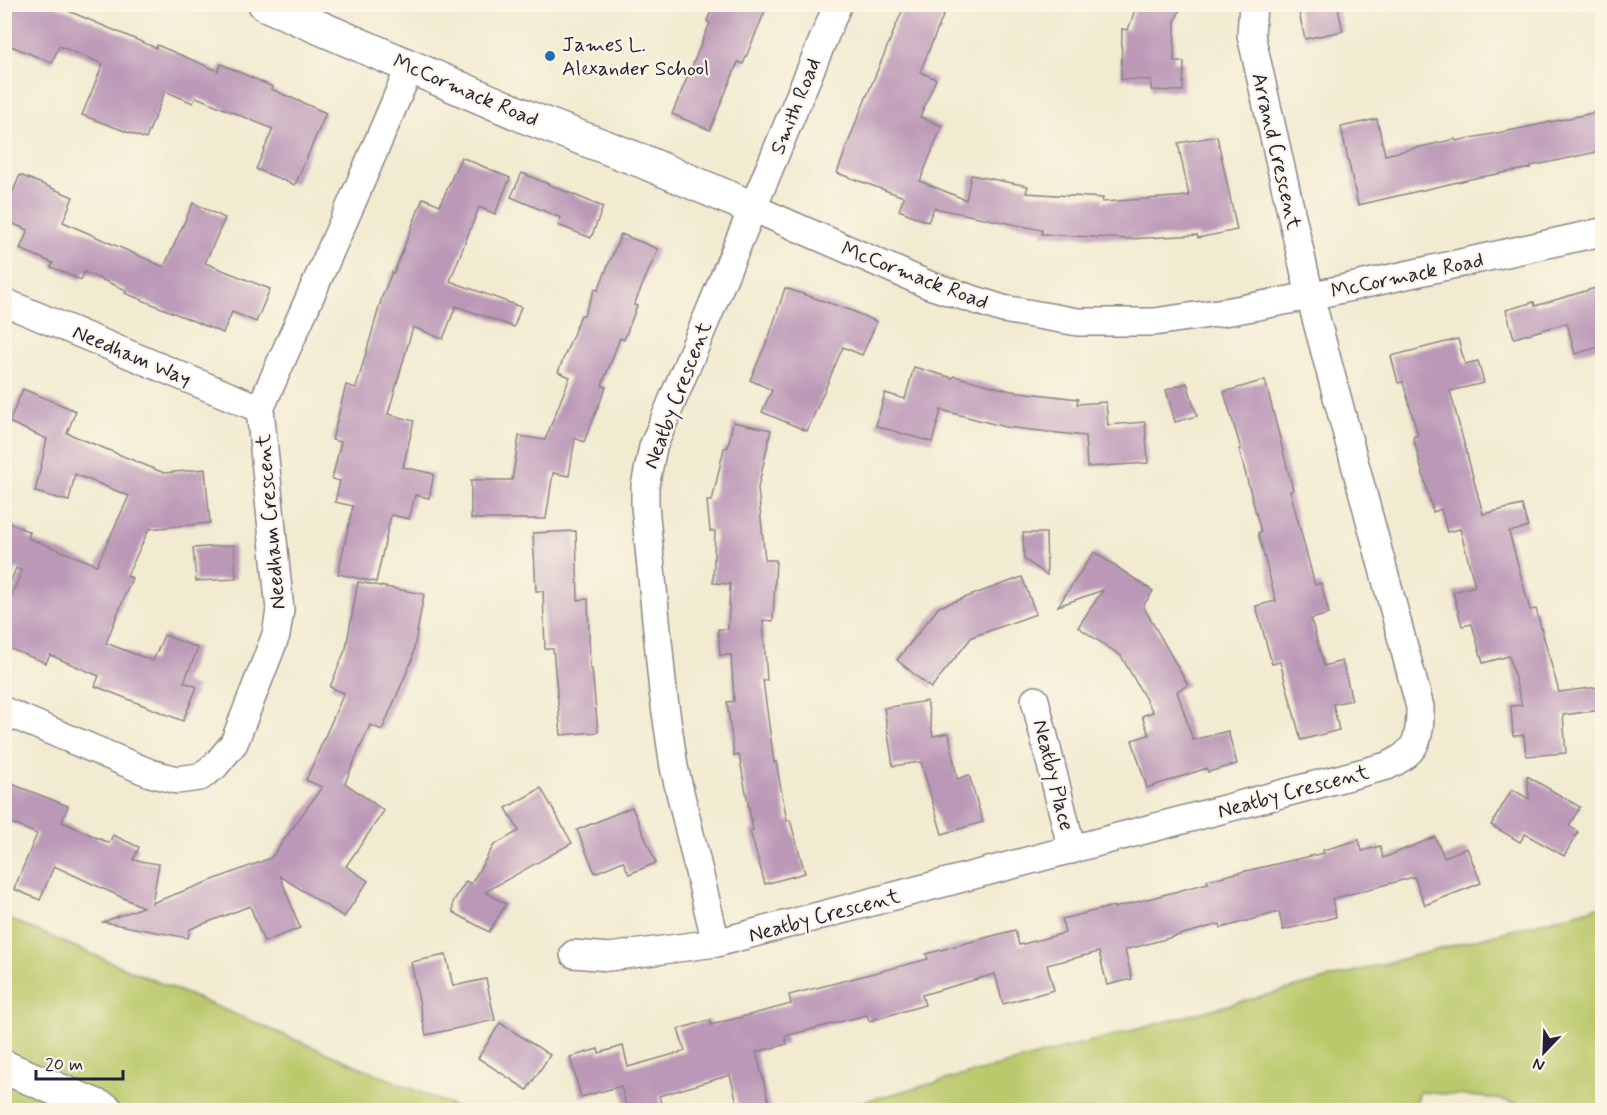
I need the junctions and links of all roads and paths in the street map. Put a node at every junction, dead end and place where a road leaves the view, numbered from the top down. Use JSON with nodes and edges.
{"nodes":[{"id":1,"x":265,"y":4,"type":"edge"},
{"id":2,"x":838,"y":4,"type":"edge"},
{"id":3,"x":1253,"y":4,"type":"edge"},
{"id":4,"x":410,"y":66,"type":"junction"},
{"id":5,"x":753,"y":208,"type":"junction"},
{"id":6,"x":1602,"y":232,"type":"edge"},
{"id":7,"x":1310,"y":296,"type":"junction"},
{"id":8,"x":4,"y":302,"type":"edge"},
{"id":9,"x":260,"y":409,"type":"junction"},
{"id":10,"x":1035,"y":700,"type":"dead end"},
{"id":11,"x":4,"y":711,"type":"edge"},
{"id":12,"x":1072,"y":850,"type":"junction"},
{"id":13,"x":716,"y":943,"type":"junction"},
{"id":14,"x":574,"y":954,"type":"dead end"},
{"id":15,"x":4,"y":1068,"type":"edge"},
{"id":16,"x":106,"y":1110,"type":"edge"}],
"edges":[{"from":1,"to":4,"type":"street","name":"McCormack Road"},
{"from":2,"to":5,"type":"street","name":"Smith Road"},
{"from":3,"to":7,"type":"street","name":"Arrand Crescent"},
{"from":4,"to":5,"type":"street","name":"McCormack Road"},
{"from":4,"to":9,"type":"street","name":"Needham Crescent"},
{"from":5,"to":7,"type":"street","name":"McCormack Road"},
{"from":5,"to":13,"type":"street","name":"Neatby Crescent"},
{"from":6,"to":7,"type":"street","name":"McCormack Road"},
{"from":7,"to":12,"type":"street","name":"Neatby Crescent"},
{"from":8,"to":9,"type":"street","name":"Needham Way"},
{"from":9,"to":11,"type":"street","name":"Needham Crescent"},
{"from":10,"to":12,"type":"street","name":"Neatby Place"},
{"from":12,"to":13,"type":"street","name":"Neatby Crescent"},
{"from":13,"to":14,"type":"street","name":"Neatby Crescent"},
{"from":15,"to":16,"type":"street"}]}
